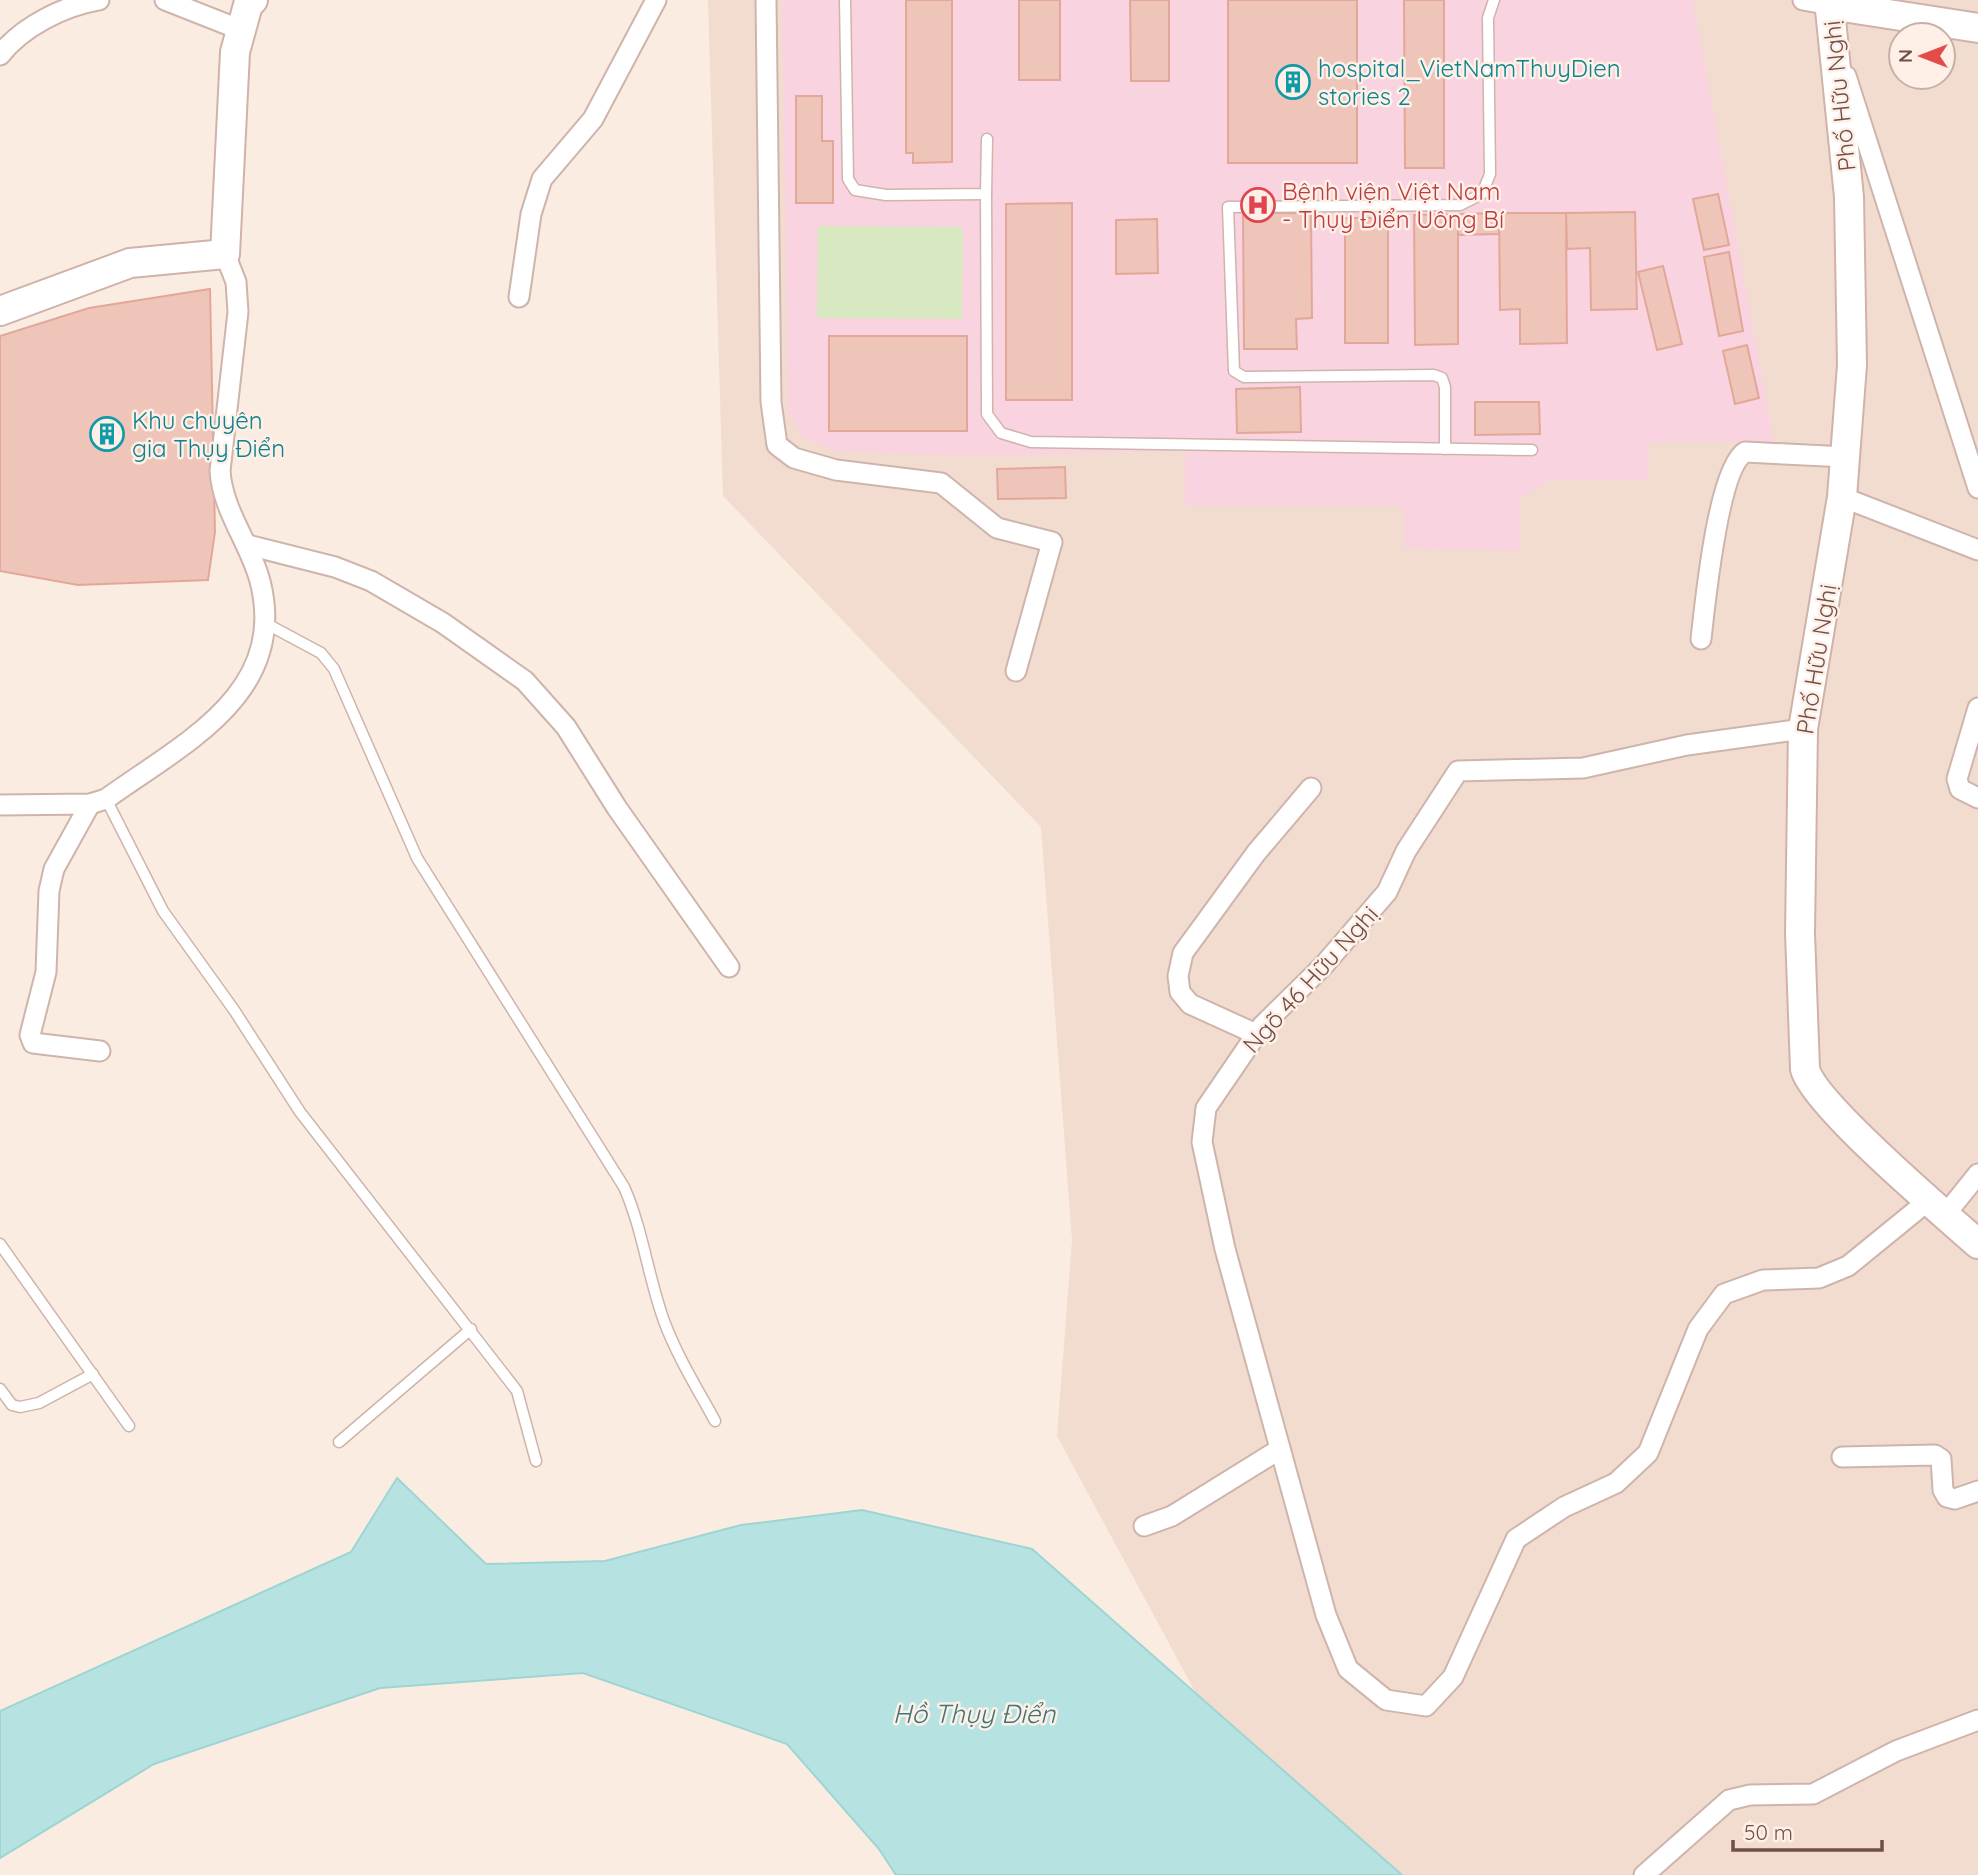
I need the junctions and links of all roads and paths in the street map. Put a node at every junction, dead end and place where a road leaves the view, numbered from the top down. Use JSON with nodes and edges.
{"nodes":[{"id":1,"x":99,"y":0,"type":"edge"},
{"id":2,"x":165,"y":0,"type":"edge"},
{"id":3,"x":253,"y":0,"type":"edge"},
{"id":4,"x":656,"y":0,"type":"edge"},
{"id":5,"x":766,"y":0,"type":"edge"},
{"id":6,"x":845,"y":0,"type":"edge"},
{"id":7,"x":1494,"y":0,"type":"edge"},
{"id":8,"x":1823,"y":8,"type":"edge"},
{"id":9,"x":1978,"y":28,"type":"edge"},
{"id":10,"x":241,"y":30,"type":"junction"},
{"id":11,"x":0,"y":54,"type":"edge"},
{"id":12,"x":987,"y":139,"type":"dead end"},
{"id":13,"x":986,"y":194,"type":"junction"},
{"id":14,"x":225,"y":254,"type":"junction"},
{"id":15,"x":519,"y":297,"type":"dead end"},
{"id":16,"x":0,"y":311,"type":"edge"},
{"id":17,"x":1445,"y":449,"type":"junction"},
{"id":18,"x":1532,"y":450,"type":"dead end"},
{"id":19,"x":1846,"y":457,"type":"junction"},
{"id":20,"x":1978,"y":488,"type":"edge"},
{"id":21,"x":1842,"y":497,"type":"junction"},
{"id":22,"x":247,"y":545,"type":"junction"},
{"id":23,"x":1978,"y":550,"type":"edge"},
{"id":24,"x":265,"y":624,"type":"junction"},
{"id":25,"x":1701,"y":639,"type":"dead end"},
{"id":26,"x":1016,"y":671,"type":"dead end"},
{"id":27,"x":1978,"y":708,"type":"edge"},
{"id":28,"x":1803,"y":729,"type":"junction"},
{"id":29,"x":1311,"y":788,"type":"dead end"},
{"id":30,"x":1978,"y":798,"type":"edge"},
{"id":31,"x":98,"y":801,"type":"junction"},
{"id":32,"x":0,"y":805,"type":"edge"},
{"id":33,"x":729,"y":967,"type":"dead end"},
{"id":34,"x":1256,"y":1034,"type":"junction"},
{"id":35,"x":100,"y":1051,"type":"dead end"},
{"id":36,"x":1978,"y":1174,"type":"edge"},
{"id":37,"x":1937,"y":1207,"type":"junction"},
{"id":38,"x":0,"y":1244,"type":"edge"},
{"id":39,"x":1978,"y":1244,"type":"edge"},
{"id":40,"x":471,"y":1329,"type":"junction"},
{"id":41,"x":93,"y":1374,"type":"junction"},
{"id":42,"x":0,"y":1389,"type":"edge"},
{"id":43,"x":715,"y":1421,"type":"dead end"},
{"id":44,"x":129,"y":1426,"type":"dead end"},
{"id":45,"x":340,"y":1442,"type":"dead end"},
{"id":46,"x":1280,"y":1449,"type":"junction"},
{"id":47,"x":1842,"y":1457,"type":"dead end"},
{"id":48,"x":536,"y":1461,"type":"dead end"},
{"id":49,"x":1978,"y":1491,"type":"edge"},
{"id":50,"x":1144,"y":1526,"type":"dead end"},
{"id":51,"x":1978,"y":1720,"type":"edge"},
{"id":52,"x":1644,"y":1875,"type":"edge"}],
"edges":[{"from":1,"to":11,"type":"street"},
{"from":2,"to":10,"type":"street"},
{"from":3,"to":10,"type":"main road"},
{"from":4,"to":15,"type":"street"},
{"from":5,"to":26,"type":"street"},
{"from":6,"to":13,"type":"lane"},
{"from":7,"to":17,"type":"lane"},
{"from":8,"to":9,"type":"main road"},
{"from":8,"to":19,"type":"main road","name":"Phố Hữu Nghị"},
{"from":8,"to":20,"type":"street"},
{"from":10,"to":14,"type":"main road"},
{"from":12,"to":13,"type":"lane"},
{"from":13,"to":17,"type":"lane"},
{"from":14,"to":16,"type":"main road"},
{"from":14,"to":22,"type":"street"},
{"from":17,"to":18,"type":"lane"},
{"from":19,"to":21,"type":"main road","name":"Phố Hữu Nghị"},
{"from":19,"to":25,"type":"street"},
{"from":21,"to":23,"type":"street"},
{"from":21,"to":28,"type":"main road","name":"Phố Hữu Nghị"},
{"from":22,"to":24,"type":"street"},
{"from":22,"to":33,"type":"street"},
{"from":24,"to":31,"type":"street"},
{"from":24,"to":43,"type":"lane"},
{"from":27,"to":30,"type":"street"},
{"from":28,"to":34,"type":"street","name":"Ngõ 46 Hữu Nghị"},
{"from":28,"to":37,"type":"main road","name":"Phố Hữu Nghị"},
{"from":29,"to":34,"type":"street"},
{"from":31,"to":32,"type":"street"},
{"from":31,"to":35,"type":"street"},
{"from":31,"to":40,"type":"lane"},
{"from":34,"to":46,"type":"street","name":"Ngõ 46 Hữu Nghị"},
{"from":36,"to":37,"type":"street"},
{"from":37,"to":39,"type":"main road","name":"Phố Hữu Nghị"},
{"from":37,"to":46,"type":"street","name":"Ngõ 46 Hữu Nghị"},
{"from":38,"to":41,"type":"lane"},
{"from":40,"to":45,"type":"lane"},
{"from":40,"to":48,"type":"lane"},
{"from":41,"to":42,"type":"lane"},
{"from":41,"to":44,"type":"lane"},
{"from":46,"to":50,"type":"street"},
{"from":47,"to":49,"type":"street"},
{"from":51,"to":52,"type":"street"}]}
